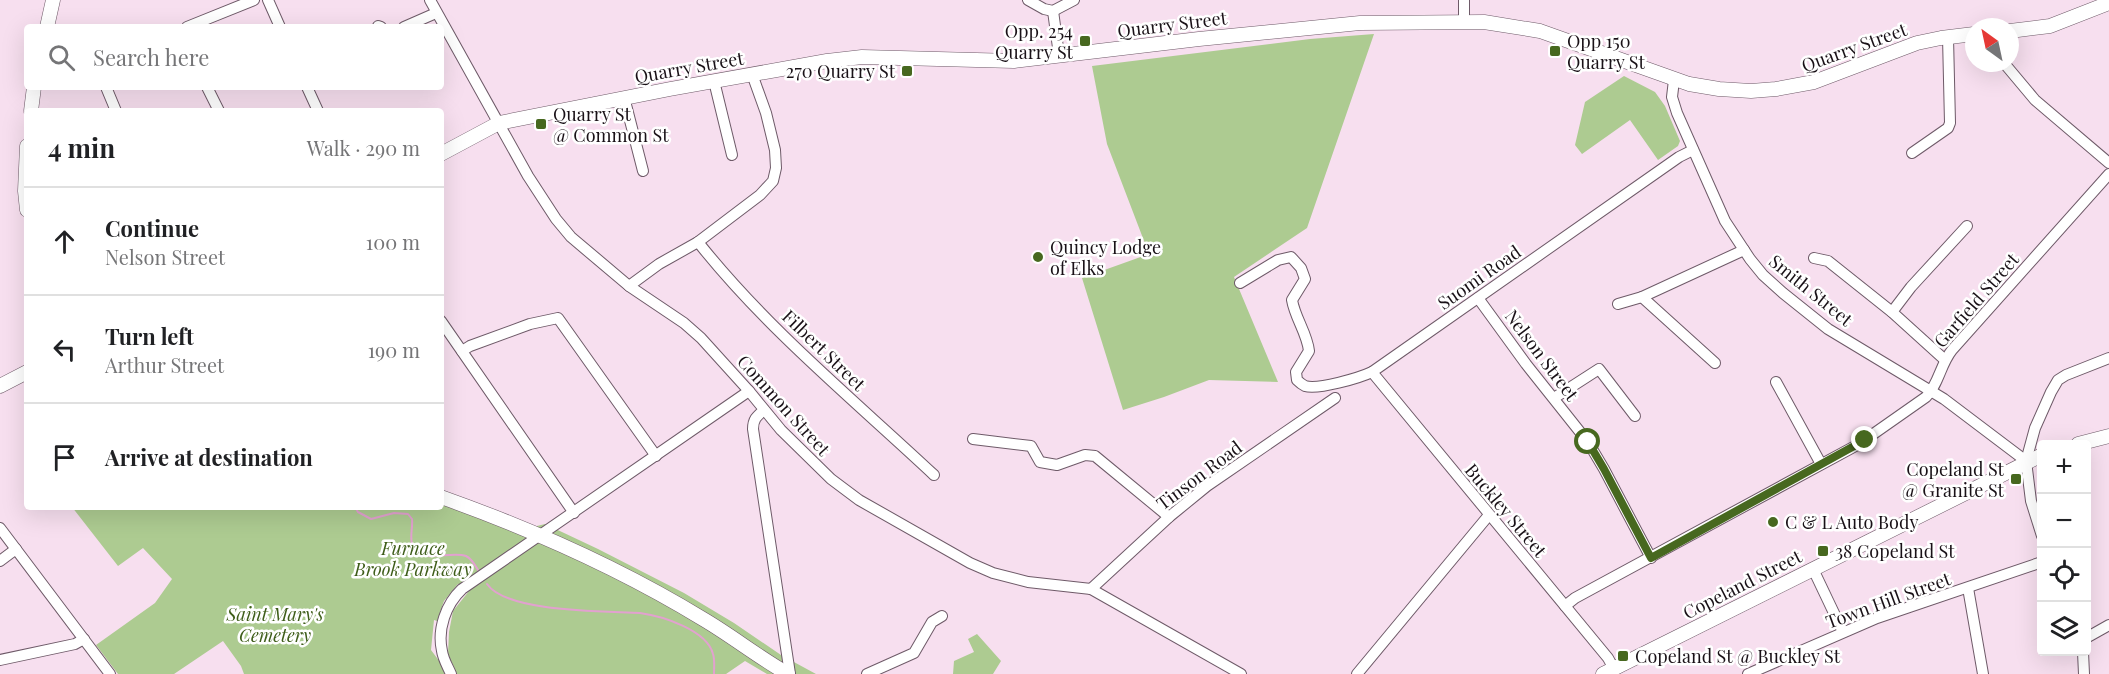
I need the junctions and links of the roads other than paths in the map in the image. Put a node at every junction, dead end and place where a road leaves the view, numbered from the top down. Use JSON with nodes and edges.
{"nodes":[{"id":1,"x":53,"y":0,"type":"edge"},
{"id":2,"x":254,"y":0,"type":"edge"},
{"id":3,"x":268,"y":0,"type":"edge"},
{"id":4,"x":430,"y":0,"type":"edge"},
{"id":5,"x":1028,"y":0,"type":"edge"},
{"id":6,"x":1074,"y":0,"type":"edge"},
{"id":7,"x":1464,"y":0,"type":"edge"},
{"id":8,"x":2109,"y":3,"type":"edge"},
{"id":9,"x":1053,"y":11,"type":"junction"},
{"id":10,"x":436,"y":13,"type":"junction"},
{"id":11,"x":1464,"y":23,"type":"junction"},
{"id":12,"x":47,"y":24,"type":"edge"},
{"id":13,"x":194,"y":24,"type":"edge"},
{"id":14,"x":279,"y":24,"type":"edge"},
{"id":15,"x":411,"y":24,"type":"edge"},
{"id":16,"x":442,"y":24,"type":"edge"},
{"id":17,"x":444,"y":27,"type":"edge"},
{"id":18,"x":2019,"y":30,"type":"edge"},
{"id":19,"x":1965,"y":35,"type":"edge"},
{"id":20,"x":1948,"y":37,"type":"junction"},
{"id":21,"x":1059,"y":55,"type":"junction"},
{"id":22,"x":2012,"y":72,"type":"edge"},
{"id":23,"x":752,"y":74,"type":"junction"},
{"id":24,"x":1674,"y":80,"type":"junction"},
{"id":25,"x":714,"y":81,"type":"junction"},
{"id":26,"x":34,"y":90,"type":"edge"},
{"id":27,"x":107,"y":90,"type":"edge"},
{"id":28,"x":208,"y":90,"type":"edge"},
{"id":29,"x":308,"y":90,"type":"edge"},
{"id":30,"x":624,"y":97,"type":"junction"},
{"id":31,"x":32,"y":108,"type":"edge"},
{"id":32,"x":115,"y":108,"type":"edge"},
{"id":33,"x":218,"y":108,"type":"edge"},
{"id":34,"x":317,"y":108,"type":"edge"},
{"id":35,"x":499,"y":123,"type":"junction"},
{"id":36,"x":1693,"y":150,"type":"junction"},
{"id":37,"x":444,"y":152,"type":"edge"},
{"id":38,"x":1912,"y":153,"type":"dead end"},
{"id":39,"x":732,"y":156,"type":"dead end"},
{"id":40,"x":2109,"y":163,"type":"edge"},
{"id":41,"x":643,"y":171,"type":"dead end"},
{"id":42,"x":2109,"y":174,"type":"edge"},
{"id":43,"x":1967,"y":226,"type":"dead end"},
{"id":44,"x":698,"y":242,"type":"junction"},
{"id":45,"x":1744,"y":250,"type":"junction"},
{"id":46,"x":1814,"y":258,"type":"dead end"},
{"id":47,"x":1240,"y":284,"type":"dead end"},
{"id":48,"x":630,"y":286,"type":"junction"},
{"id":49,"x":1642,"y":297,"type":"junction"},
{"id":50,"x":1478,"y":298,"type":"junction"},
{"id":51,"x":1618,"y":304,"type":"dead end"},
{"id":52,"x":1892,"y":312,"type":"junction"},
{"id":53,"x":444,"y":325,"type":"edge"},
{"id":54,"x":462,"y":351,"type":"junction"},
{"id":55,"x":2109,"y":358,"type":"edge"},
{"id":56,"x":1945,"y":360,"type":"junction"},
{"id":57,"x":1715,"y":363,"type":"dead end"},
{"id":58,"x":1372,"y":372,"type":"junction"},
{"id":59,"x":24,"y":374,"type":"edge"},
{"id":60,"x":1776,"y":382,"type":"dead end"},
{"id":61,"x":0,"y":386,"type":"edge"},
{"id":62,"x":749,"y":391,"type":"junction"},
{"id":63,"x":1931,"y":391,"type":"junction"},
{"id":64,"x":1335,"y":398,"type":"dead end"},
{"id":65,"x":1554,"y":399,"type":"junction"},
{"id":66,"x":764,"y":410,"type":"junction"},
{"id":67,"x":1635,"y":416,"type":"dead end"},
{"id":68,"x":2109,"y":436,"type":"edge"},
{"id":69,"x":973,"y":439,"type":"dead end"},
{"id":70,"x":2091,"y":441,"type":"edge"},
{"id":71,"x":656,"y":456,"type":"junction"},
{"id":72,"x":2037,"y":457,"type":"edge"},
{"id":73,"x":2026,"y":461,"type":"junction"},
{"id":74,"x":1821,"y":464,"type":"junction"},
{"id":75,"x":934,"y":475,"type":"dead end"},
{"id":76,"x":444,"y":498,"type":"edge"},
{"id":77,"x":574,"y":513,"type":"junction"},
{"id":78,"x":1489,"y":515,"type":"junction"},
{"id":79,"x":1169,"y":518,"type":"junction"},
{"id":80,"x":2037,"y":520,"type":"edge"},
{"id":81,"x":0,"y":528,"type":"edge"},
{"id":82,"x":540,"y":536,"type":"junction"},
{"id":83,"x":16,"y":549,"type":"junction"},
{"id":84,"x":1651,"y":558,"type":"junction"},
{"id":85,"x":0,"y":561,"type":"edge"},
{"id":86,"x":2037,"y":564,"type":"edge"},
{"id":87,"x":1812,"y":568,"type":"junction"},
{"id":88,"x":1968,"y":588,"type":"junction"},
{"id":89,"x":1091,"y":589,"type":"junction"},
{"id":90,"x":1565,"y":606,"type":"junction"},
{"id":91,"x":942,"y":616,"type":"dead end"},
{"id":92,"x":2109,"y":625,"type":"edge"},
{"id":93,"x":1843,"y":632,"type":"junction"},
{"id":94,"x":2091,"y":635,"type":"edge"},
{"id":95,"x":84,"y":639,"type":"junction"},
{"id":96,"x":2083,"y":656,"type":"edge"},
{"id":97,"x":0,"y":660,"type":"edge"},
{"id":98,"x":1609,"y":671,"type":"edge"},
{"id":99,"x":110,"y":674,"type":"edge"},
{"id":100,"x":451,"y":674,"type":"edge"},
{"id":101,"x":789,"y":674,"type":"edge"},
{"id":102,"x":867,"y":674,"type":"edge"},
{"id":103,"x":1241,"y":674,"type":"edge"},
{"id":104,"x":1357,"y":674,"type":"edge"},
{"id":105,"x":1748,"y":674,"type":"edge"},
{"id":106,"x":1983,"y":674,"type":"edge"},
{"id":107,"x":2084,"y":674,"type":"edge"}],
"edges":[{"from":1,"to":12,"type":"main road"},
{"from":2,"to":13,"type":"street"},
{"from":3,"to":14,"type":"street"},
{"from":4,"to":10,"type":"street","name":"Common Street"},
{"from":5,"to":9,"type":"street"},
{"from":6,"to":9,"type":"street"},
{"from":7,"to":11,"type":"street"},
{"from":8,"to":18,"type":"main road"},
{"from":9,"to":21,"type":"street"},
{"from":10,"to":15,"type":"street"},
{"from":10,"to":16,"type":"street","name":"Common Street"},
{"from":11,"to":21,"type":"main road","name":"Quarry Street"},
{"from":11,"to":24,"type":"main road","name":"Quarry Street"},
{"from":17,"to":35,"type":"street","name":"Common Street"},
{"from":19,"to":20,"type":"main road","name":"Quarry Street"},
{"from":20,"to":24,"type":"main road","name":"Quarry Street"},
{"from":20,"to":38,"type":"street"},
{"from":21,"to":23,"type":"main road","name":"Quarry Street"},
{"from":22,"to":40,"type":"street"},
{"from":23,"to":25,"type":"main road","name":"Quarry Street"},
{"from":23,"to":44,"type":"street"},
{"from":24,"to":36,"type":"street","name":"Smith Street"},
{"from":25,"to":30,"type":"main road","name":"Quarry Street"},
{"from":25,"to":39,"type":"street"},
{"from":26,"to":31,"type":"main road"},
{"from":27,"to":32,"type":"street"},
{"from":28,"to":33,"type":"street"},
{"from":29,"to":34,"type":"street"},
{"from":30,"to":35,"type":"main road","name":"Quarry Street"},
{"from":30,"to":41,"type":"street"},
{"from":35,"to":37,"type":"main road","name":"Quarry Street"},
{"from":35,"to":48,"type":"street","name":"Common Street"},
{"from":36,"to":45,"type":"street","name":"Smith Street"},
{"from":36,"to":50,"type":"street","name":"Suomi Road"},
{"from":42,"to":56,"type":"street","name":"Garfield Street"},
{"from":43,"to":52,"type":"street"},
{"from":44,"to":48,"type":"street"},
{"from":44,"to":75,"type":"street","name":"Filbert Street"},
{"from":45,"to":49,"type":"street"},
{"from":45,"to":63,"type":"street","name":"Smith Street"},
{"from":46,"to":52,"type":"street"},
{"from":47,"to":58,"type":"street","name":"Suomi Road"},
{"from":48,"to":62,"type":"street","name":"Common Street"},
{"from":49,"to":51,"type":"street"},
{"from":49,"to":57,"type":"street"},
{"from":50,"to":58,"type":"street","name":"Suomi Road"},
{"from":50,"to":65,"type":"street","name":"Nelson Street"},
{"from":52,"to":56,"type":"street"},
{"from":53,"to":54,"type":"street"},
{"from":54,"to":71,"type":"street"},
{"from":54,"to":77,"type":"street"},
{"from":55,"to":73,"type":"street"},
{"from":56,"to":63,"type":"street","name":"Garfield Street"},
{"from":58,"to":78,"type":"street","name":"Buckley Street"},
{"from":59,"to":61,"type":"main road"},
{"from":60,"to":74,"type":"street"},
{"from":62,"to":66,"type":"street","name":"Common Street"},
{"from":62,"to":71,"type":"street"},
{"from":63,"to":73,"type":"street"},
{"from":63,"to":74,"type":"street"},
{"from":64,"to":79,"type":"street","name":"Tinson Road"},
{"from":65,"to":67,"type":"street"},
{"from":65,"to":84,"type":"street","name":"Nelson Street"},
{"from":66,"to":89,"type":"street","name":"Common Street"},
{"from":66,"to":101,"type":"street"},
{"from":68,"to":70,"type":"main road"},
{"from":69,"to":79,"type":"street"},
{"from":71,"to":77,"type":"street"},
{"from":72,"to":73,"type":"main road","name":"Copeland Street"},
{"from":73,"to":80,"type":"street"},
{"from":73,"to":87,"type":"main road","name":"Copeland Street"},
{"from":74,"to":84,"type":"street"},
{"from":76,"to":82,"type":"main road"},
{"from":77,"to":82,"type":"street"},
{"from":78,"to":90,"type":"street","name":"Buckley Street"},
{"from":78,"to":104,"type":"street"},
{"from":79,"to":89,"type":"street","name":"Tinson Road"},
{"from":81,"to":83,"type":"street"},
{"from":82,"to":100,"type":"street"},
{"from":82,"to":101,"type":"main road"},
{"from":83,"to":85,"type":"street"},
{"from":83,"to":95,"type":"street"},
{"from":84,"to":90,"type":"street"},
{"from":86,"to":88,"type":"street","name":"Town Hill Street"},
{"from":87,"to":93,"type":"street"},
{"from":87,"to":98,"type":"main road","name":"Copeland Street"},
{"from":88,"to":93,"type":"street","name":"Town Hill Street"},
{"from":88,"to":106,"type":"street"},
{"from":89,"to":103,"type":"street","name":"Common Street"},
{"from":90,"to":98,"type":"street","name":"Buckley Street"},
{"from":91,"to":102,"type":"street"},
{"from":92,"to":94,"type":"street"},
{"from":93,"to":105,"type":"street","name":"Town Hill Street"},
{"from":95,"to":97,"type":"street"},
{"from":95,"to":99,"type":"street"},
{"from":96,"to":107,"type":"street"}]}
